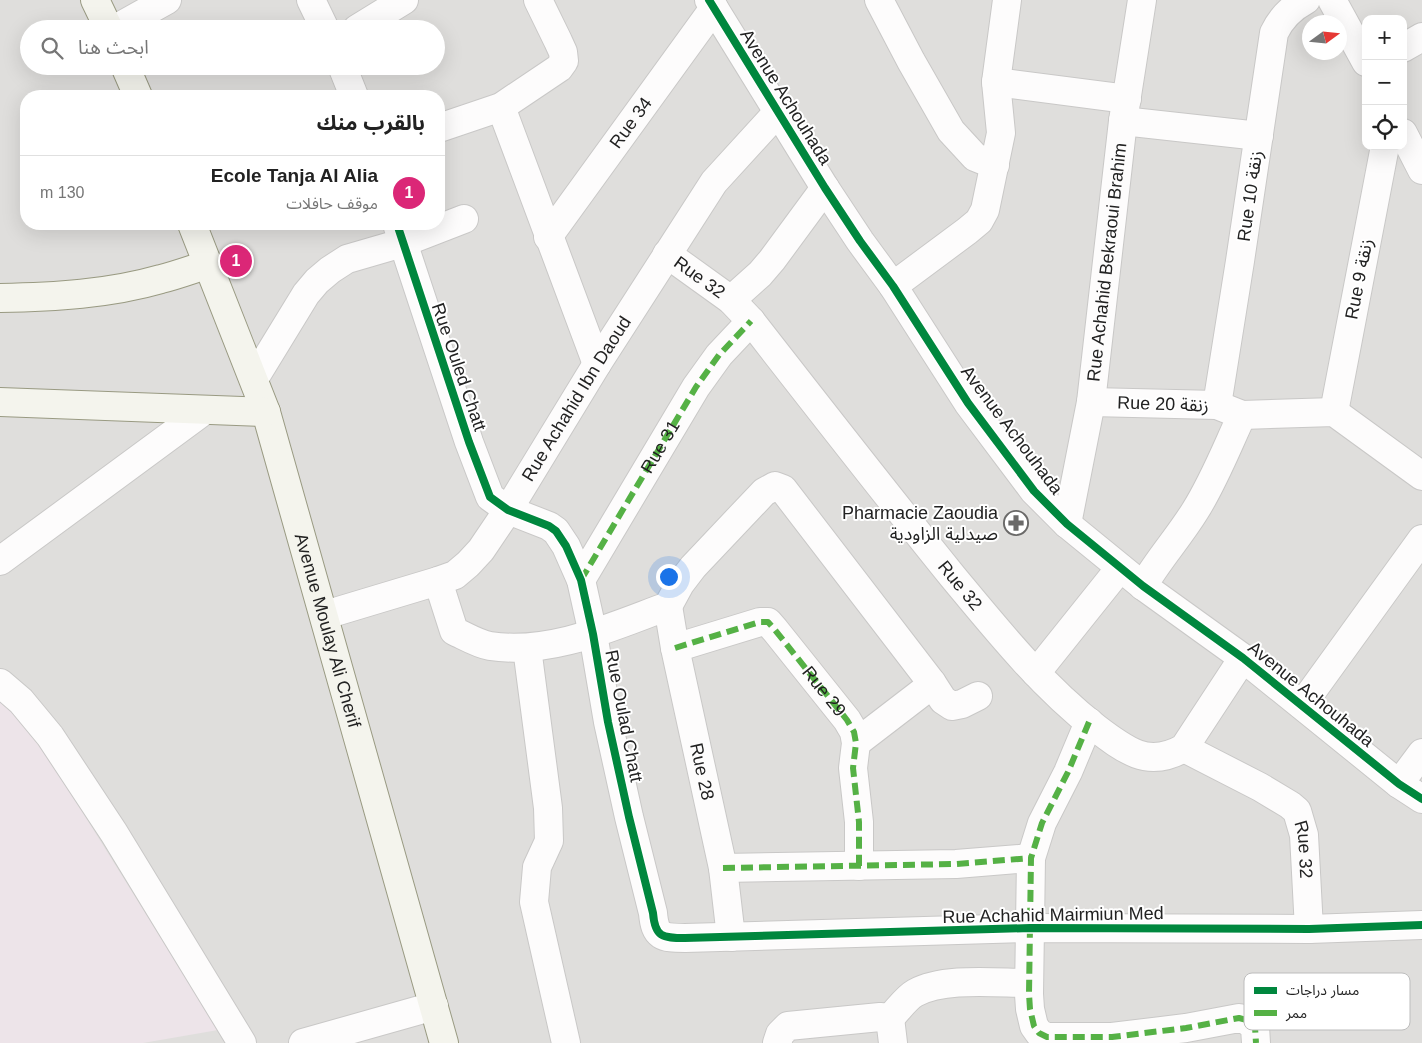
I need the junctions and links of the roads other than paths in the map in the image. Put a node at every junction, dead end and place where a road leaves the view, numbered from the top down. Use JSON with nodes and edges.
{"nodes":[{"id":1,"x":95,"y":0,"type":"edge"},
{"id":2,"x":167,"y":0,"type":"edge"},
{"id":3,"x":311,"y":0,"type":"edge"},
{"id":4,"x":404,"y":0,"type":"edge"},
{"id":5,"x":538,"y":0,"type":"edge"},
{"id":6,"x":879,"y":0,"type":"edge"},
{"id":7,"x":1008,"y":0,"type":"edge"},
{"id":8,"x":1142,"y":0,"type":"edge"},
{"id":9,"x":1306,"y":0,"type":"edge"},
{"id":10,"x":1332,"y":0,"type":"edge"},
{"id":11,"x":711,"y":4,"type":"edge"},
{"id":12,"x":105,"y":20,"type":"edge"},
{"id":13,"x":131,"y":20,"type":"edge"},
{"id":14,"x":321,"y":20,"type":"edge"},
{"id":15,"x":372,"y":20,"type":"edge"},
{"id":16,"x":1422,"y":37,"type":"edge"},
{"id":17,"x":1407,"y":46,"type":"edge"},
{"id":18,"x":1365,"y":60,"type":"edge"},
{"id":19,"x":129,"y":75,"type":"edge"},
{"id":20,"x":346,"y":75,"type":"edge"},
{"id":21,"x":996,"y":82,"type":"junction"},
{"id":22,"x":135,"y":90,"type":"edge"},
{"id":23,"x":352,"y":90,"type":"edge"},
{"id":24,"x":500,"y":107,"type":"junction"},
{"id":25,"x":1125,"y":110,"type":"junction"},
{"id":26,"x":777,"y":113,"type":"junction"},
{"id":27,"x":445,"y":126,"type":"edge"},
{"id":28,"x":1259,"y":136,"type":"junction"},
{"id":29,"x":1407,"y":141,"type":"edge"},
{"id":30,"x":1384,"y":150,"type":"edge"},
{"id":31,"x":995,"y":165,"type":"junction"},
{"id":32,"x":1422,"y":170,"type":"edge"},
{"id":33,"x":825,"y":188,"type":"junction"},
{"id":34,"x":464,"y":219,"type":"dead end"},
{"id":35,"x":445,"y":223,"type":"edge"},
{"id":36,"x":195,"y":230,"type":"edge"},
{"id":37,"x":416,"y":230,"type":"edge"},
{"id":38,"x":399,"y":234,"type":"edge"},
{"id":39,"x":548,"y":237,"type":"junction"},
{"id":40,"x":667,"y":254,"type":"junction"},
{"id":41,"x":209,"y":264,"type":"junction"},
{"id":42,"x":893,"y":286,"type":"junction"},
{"id":43,"x":0,"y":298,"type":"edge"},
{"id":44,"x":731,"y":300,"type":"junction"},
{"id":45,"x":751,"y":322,"type":"junction"},
{"id":46,"x":596,"y":364,"type":"junction"},
{"id":47,"x":254,"y":379,"type":"junction"},
{"id":48,"x":0,"y":402,"type":"edge"},
{"id":49,"x":1091,"y":402,"type":"junction"},
{"id":50,"x":1217,"y":405,"type":"junction"},
{"id":51,"x":205,"y":410,"type":"junction"},
{"id":52,"x":266,"y":412,"type":"junction"},
{"id":53,"x":1334,"y":412,"type":"junction"},
{"id":54,"x":1242,"y":415,"type":"junction"},
{"id":55,"x":1422,"y":476,"type":"edge"},
{"id":56,"x":508,"y":510,"type":"junction"},
{"id":57,"x":1067,"y":524,"type":"junction"},
{"id":58,"x":1422,"y":539,"type":"edge"},
{"id":59,"x":0,"y":562,"type":"edge"},
{"id":60,"x":1120,"y":568,"type":"junction"},
{"id":61,"x":581,"y":580,"type":"junction"},
{"id":62,"x":438,"y":581,"type":"junction"},
{"id":63,"x":1143,"y":586,"type":"junction"},
{"id":64,"x":668,"y":606,"type":"junction"},
{"id":65,"x":325,"y":615,"type":"junction"},
{"id":66,"x":593,"y":634,"type":"junction"},
{"id":67,"x":527,"y":648,"type":"junction"},
{"id":68,"x":675,"y":648,"type":"junction"},
{"id":69,"x":1243,"y":658,"type":"junction"},
{"id":70,"x":1036,"y":673,"type":"junction"},
{"id":71,"x":0,"y":683,"type":"edge"},
{"id":72,"x":932,"y":683,"type":"junction"},
{"id":73,"x":978,"y":696,"type":"dead end"},
{"id":74,"x":1302,"y":705,"type":"junction"},
{"id":75,"x":1089,"y":722,"type":"junction"},
{"id":76,"x":856,"y":743,"type":"junction"},
{"id":77,"x":1184,"y":748,"type":"junction"},
{"id":78,"x":1422,"y":753,"type":"edge"},
{"id":79,"x":1399,"y":784,"type":"junction"},
{"id":80,"x":1422,"y":799,"type":"edge"},
{"id":81,"x":1031,"y":858,"type":"junction"},
{"id":82,"x":859,"y":866,"type":"junction"},
{"id":83,"x":723,"y":868,"type":"junction"},
{"id":84,"x":1422,"y":925,"type":"edge"},
{"id":85,"x":1030,"y":928,"type":"junction"},
{"id":86,"x":1309,"y":929,"type":"junction"},
{"id":87,"x":731,"y":937,"type":"junction"},
{"id":88,"x":685,"y":938,"type":"joint"},
{"id":89,"x":1029,"y":983,"type":"junction"},
{"id":90,"x":434,"y":1006,"type":"junction"},
{"id":91,"x":1244,"y":1019,"type":"edge"},
{"id":92,"x":892,"y":1030,"type":"edge"},
{"id":93,"x":1255,"y":1030,"type":"edge"},
{"id":94,"x":1110,"y":1040,"type":"edge"},
{"id":95,"x":242,"y":1043,"type":"edge"},
{"id":96,"x":303,"y":1043,"type":"edge"},
{"id":97,"x":444,"y":1043,"type":"edge"},
{"id":98,"x":566,"y":1043,"type":"edge"},
{"id":99,"x":777,"y":1043,"type":"edge"},
{"id":100,"x":1256,"y":1043,"type":"edge"}],
"edges":[{"from":1,"to":12,"type":"street"},
{"from":2,"to":13,"type":"street"},
{"from":3,"to":14,"type":"street"},
{"from":4,"to":15,"type":"street"},
{"from":5,"to":24,"type":"street"},
{"from":6,"to":31,"type":"street"},
{"from":7,"to":21,"type":"street"},
{"from":8,"to":25,"type":"street","name":"Rue Achahid Bekraoui Brahim"},
{"from":9,"to":28,"type":"street","name":"Rue 10 زنقة"},
{"from":10,"to":18,"type":"street"},
{"from":11,"to":26,"type":"street","name":"Avenue Achouhada"},
{"from":11,"to":39,"type":"street","name":"Rue 34"},
{"from":16,"to":17,"type":"street"},
{"from":19,"to":22,"type":"street"},
{"from":20,"to":23,"type":"street"},
{"from":21,"to":25,"type":"street"},
{"from":21,"to":31,"type":"street"},
{"from":24,"to":27,"type":"street"},
{"from":24,"to":39,"type":"street"},
{"from":25,"to":28,"type":"street"},
{"from":25,"to":49,"type":"street","name":"Rue Achahid Bekraoui Brahim"},
{"from":26,"to":33,"type":"street","name":"Avenue Achouhada"},
{"from":26,"to":40,"type":"street","name":"Rue Achahid Ibn Daoud"},
{"from":28,"to":50,"type":"street","name":"Rue 10 زنقة"},
{"from":29,"to":32,"type":"street"},
{"from":30,"to":53,"type":"street","name":"Rue 9 زنقة"},
{"from":31,"to":42,"type":"street"},
{"from":33,"to":42,"type":"street","name":"Avenue Achouhada"},
{"from":33,"to":44,"type":"street"},
{"from":34,"to":35,"type":"street"},
{"from":36,"to":41,"type":"street","name":"Avenue Moulay Ali Cherif"},
{"from":37,"to":38,"type":"street"},
{"from":38,"to":47,"type":"street"},
{"from":38,"to":56,"type":"street","name":"Rue Ouled Chatt"},
{"from":39,"to":46,"type":"street"},
{"from":40,"to":44,"type":"street","name":"Rue 32"},
{"from":40,"to":46,"type":"street","name":"Rue Achahid Ibn Daoud"},
{"from":41,"to":43,"type":"street"},
{"from":41,"to":47,"type":"street","name":"Avenue Moulay Ali Cherif"},
{"from":42,"to":57,"type":"street","name":"Avenue Achouhada"},
{"from":44,"to":45,"type":"street","name":"Rue 32"},
{"from":45,"to":61,"type":"street","name":"Rue 31"},
{"from":45,"to":70,"type":"street","name":"Rue 32"},
{"from":46,"to":56,"type":"street","name":"Rue Achahid Ibn Daoud"},
{"from":47,"to":52,"type":"street","name":"Avenue Moulay Ali Cherif"},
{"from":48,"to":51,"type":"street"},
{"from":49,"to":50,"type":"street","name":"Rue 20 زنقة"},
{"from":49,"to":57,"type":"street","name":"Rue Achahid Bekraoui Brahim"},
{"from":50,"to":54,"type":"street","name":"Rue 20 زنقة"},
{"from":51,"to":52,"type":"street"},
{"from":51,"to":59,"type":"street"},
{"from":52,"to":65,"type":"street","name":"Avenue Moulay Ali Cherif"},
{"from":53,"to":54,"type":"street","name":"Rue 20 زنقة"},
{"from":53,"to":55,"type":"street"},
{"from":54,"to":63,"type":"street"},
{"from":56,"to":61,"type":"street","name":"Rue Oulad Chatt"},
{"from":56,"to":62,"type":"street","name":"Rue Achahid Ibn Daoud"},
{"from":57,"to":60,"type":"street","name":"Avenue Achouhada"},
{"from":58,"to":74,"type":"street"},
{"from":60,"to":63,"type":"street","name":"Avenue Achouhada"},
{"from":60,"to":70,"type":"street"},
{"from":61,"to":66,"type":"street","name":"Rue Oulad Chatt"},
{"from":62,"to":65,"type":"street","name":"Rue Achahid Ibn Daoud"},
{"from":62,"to":67,"type":"street"},
{"from":63,"to":69,"type":"street","name":"Avenue Achouhada"},
{"from":64,"to":66,"type":"street"},
{"from":64,"to":68,"type":"street","name":"Rue 28"},
{"from":64,"to":72,"type":"street"},
{"from":65,"to":90,"type":"street","name":"Avenue Moulay Ali Cherif"},
{"from":66,"to":67,"type":"street"},
{"from":66,"to":88,"type":"street","name":"Rue Oulad Chatt"},
{"from":67,"to":98,"type":"street"},
{"from":68,"to":76,"type":"street","name":"Rue 29"},
{"from":68,"to":83,"type":"street","name":"Rue 28"},
{"from":69,"to":74,"type":"street","name":"Avenue Achouhada"},
{"from":69,"to":77,"type":"street"},
{"from":70,"to":75,"type":"street","name":"Rue 32"},
{"from":71,"to":95,"type":"street"},
{"from":72,"to":73,"type":"street"},
{"from":72,"to":76,"type":"street"},
{"from":74,"to":79,"type":"street","name":"Avenue Achouhada"},
{"from":75,"to":77,"type":"street","name":"Rue 32"},
{"from":75,"to":81,"type":"street"},
{"from":76,"to":82,"type":"street","name":"Rue 29"},
{"from":77,"to":86,"type":"street","name":"Rue 32"},
{"from":78,"to":79,"type":"street"},
{"from":79,"to":80,"type":"street","name":"Avenue Achouhada"},
{"from":81,"to":82,"type":"street"},
{"from":81,"to":85,"type":"street"},
{"from":82,"to":83,"type":"street"},
{"from":83,"to":87,"type":"street","name":"Rue 28"},
{"from":84,"to":86,"type":"street","name":"Rue Achahid Mairmiun Med"},
{"from":85,"to":86,"type":"street","name":"Rue Achahid Mairmiun Med"},
{"from":85,"to":87,"type":"street","name":"Rue Achahid Mairmiun Med"},
{"from":85,"to":89,"type":"street"},
{"from":87,"to":88,"type":"street","name":"Rue Achahid Mairmiun Med"},
{"from":89,"to":92,"type":"street"},
{"from":89,"to":94,"type":"street"},
{"from":90,"to":96,"type":"street"},
{"from":90,"to":97,"type":"street","name":"Avenue Moulay Ali Cherif"},
{"from":91,"to":94,"type":"street"},
{"from":92,"to":99,"type":"street"},
{"from":93,"to":100,"type":"street"}]}
